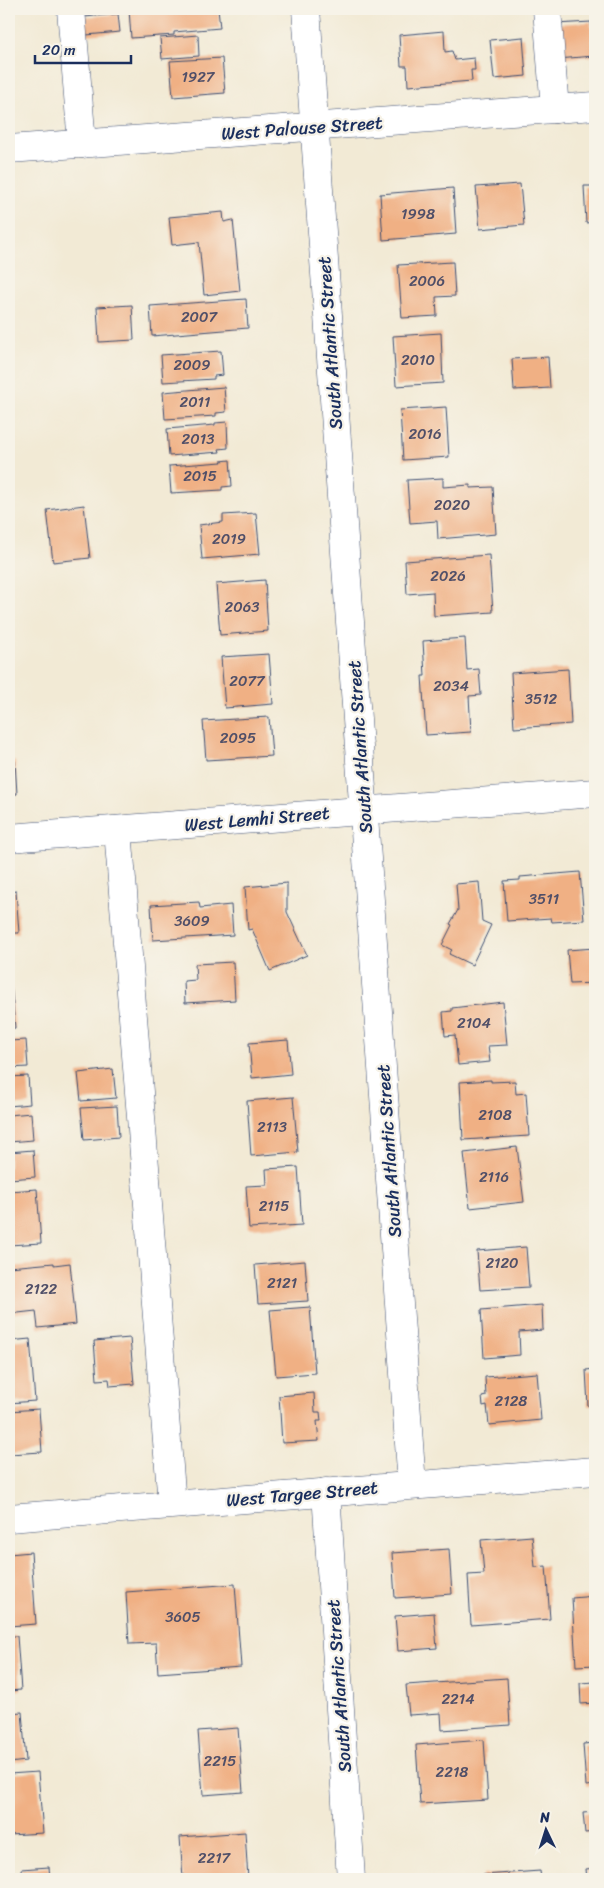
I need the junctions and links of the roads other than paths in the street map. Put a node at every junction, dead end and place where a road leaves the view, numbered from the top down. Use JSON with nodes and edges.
{"nodes":[{"id":1,"x":71,"y":9,"type":"edge"},
{"id":2,"x":306,"y":9,"type":"edge"},
{"id":3,"x":548,"y":9,"type":"edge"},
{"id":4,"x":595,"y":106,"type":"edge"},
{"id":5,"x":555,"y":109,"type":"junction"},
{"id":6,"x":314,"y":127,"type":"junction"},
{"id":7,"x":82,"y":144,"type":"junction"},
{"id":8,"x":9,"y":149,"type":"edge"},
{"id":9,"x":595,"y":793,"type":"edge"},
{"id":10,"x":364,"y":810,"type":"junction"},
{"id":11,"x":118,"y":830,"type":"junction"},
{"id":12,"x":9,"y":838,"type":"edge"},
{"id":13,"x":595,"y":1471,"type":"edge"},
{"id":14,"x":412,"y":1485,"type":"junction"},
{"id":15,"x":326,"y":1492,"type":"junction"},
{"id":16,"x":172,"y":1504,"type":"junction"},
{"id":17,"x":9,"y":1518,"type":"edge"},
{"id":18,"x":351,"y":1879,"type":"edge"}],
"edges":[{"from":1,"to":7,"type":"street"},
{"from":2,"to":6,"type":"street","name":"South Atlantic Street"},
{"from":3,"to":5,"type":"street"},
{"from":4,"to":5,"type":"street","name":"West Palouse Street"},
{"from":5,"to":6,"type":"street","name":"West Palouse Street"},
{"from":6,"to":7,"type":"street","name":"West Palouse Street"},
{"from":6,"to":10,"type":"street","name":"South Atlantic Street"},
{"from":7,"to":8,"type":"street","name":"West Palouse Street"},
{"from":9,"to":10,"type":"street","name":"West Lemhi Street"},
{"from":10,"to":11,"type":"street","name":"West Lemhi Street"},
{"from":10,"to":14,"type":"street","name":"South Atlantic Street"},
{"from":11,"to":12,"type":"street","name":"West Lemhi Street"},
{"from":11,"to":16,"type":"street"},
{"from":13,"to":14,"type":"street","name":"West Targee Street"},
{"from":14,"to":15,"type":"street","name":"West Targee Street"},
{"from":15,"to":16,"type":"street","name":"West Targee Street"},
{"from":15,"to":18,"type":"street","name":"South Atlantic Street"},
{"from":16,"to":17,"type":"street","name":"West Targee Street"}]}
